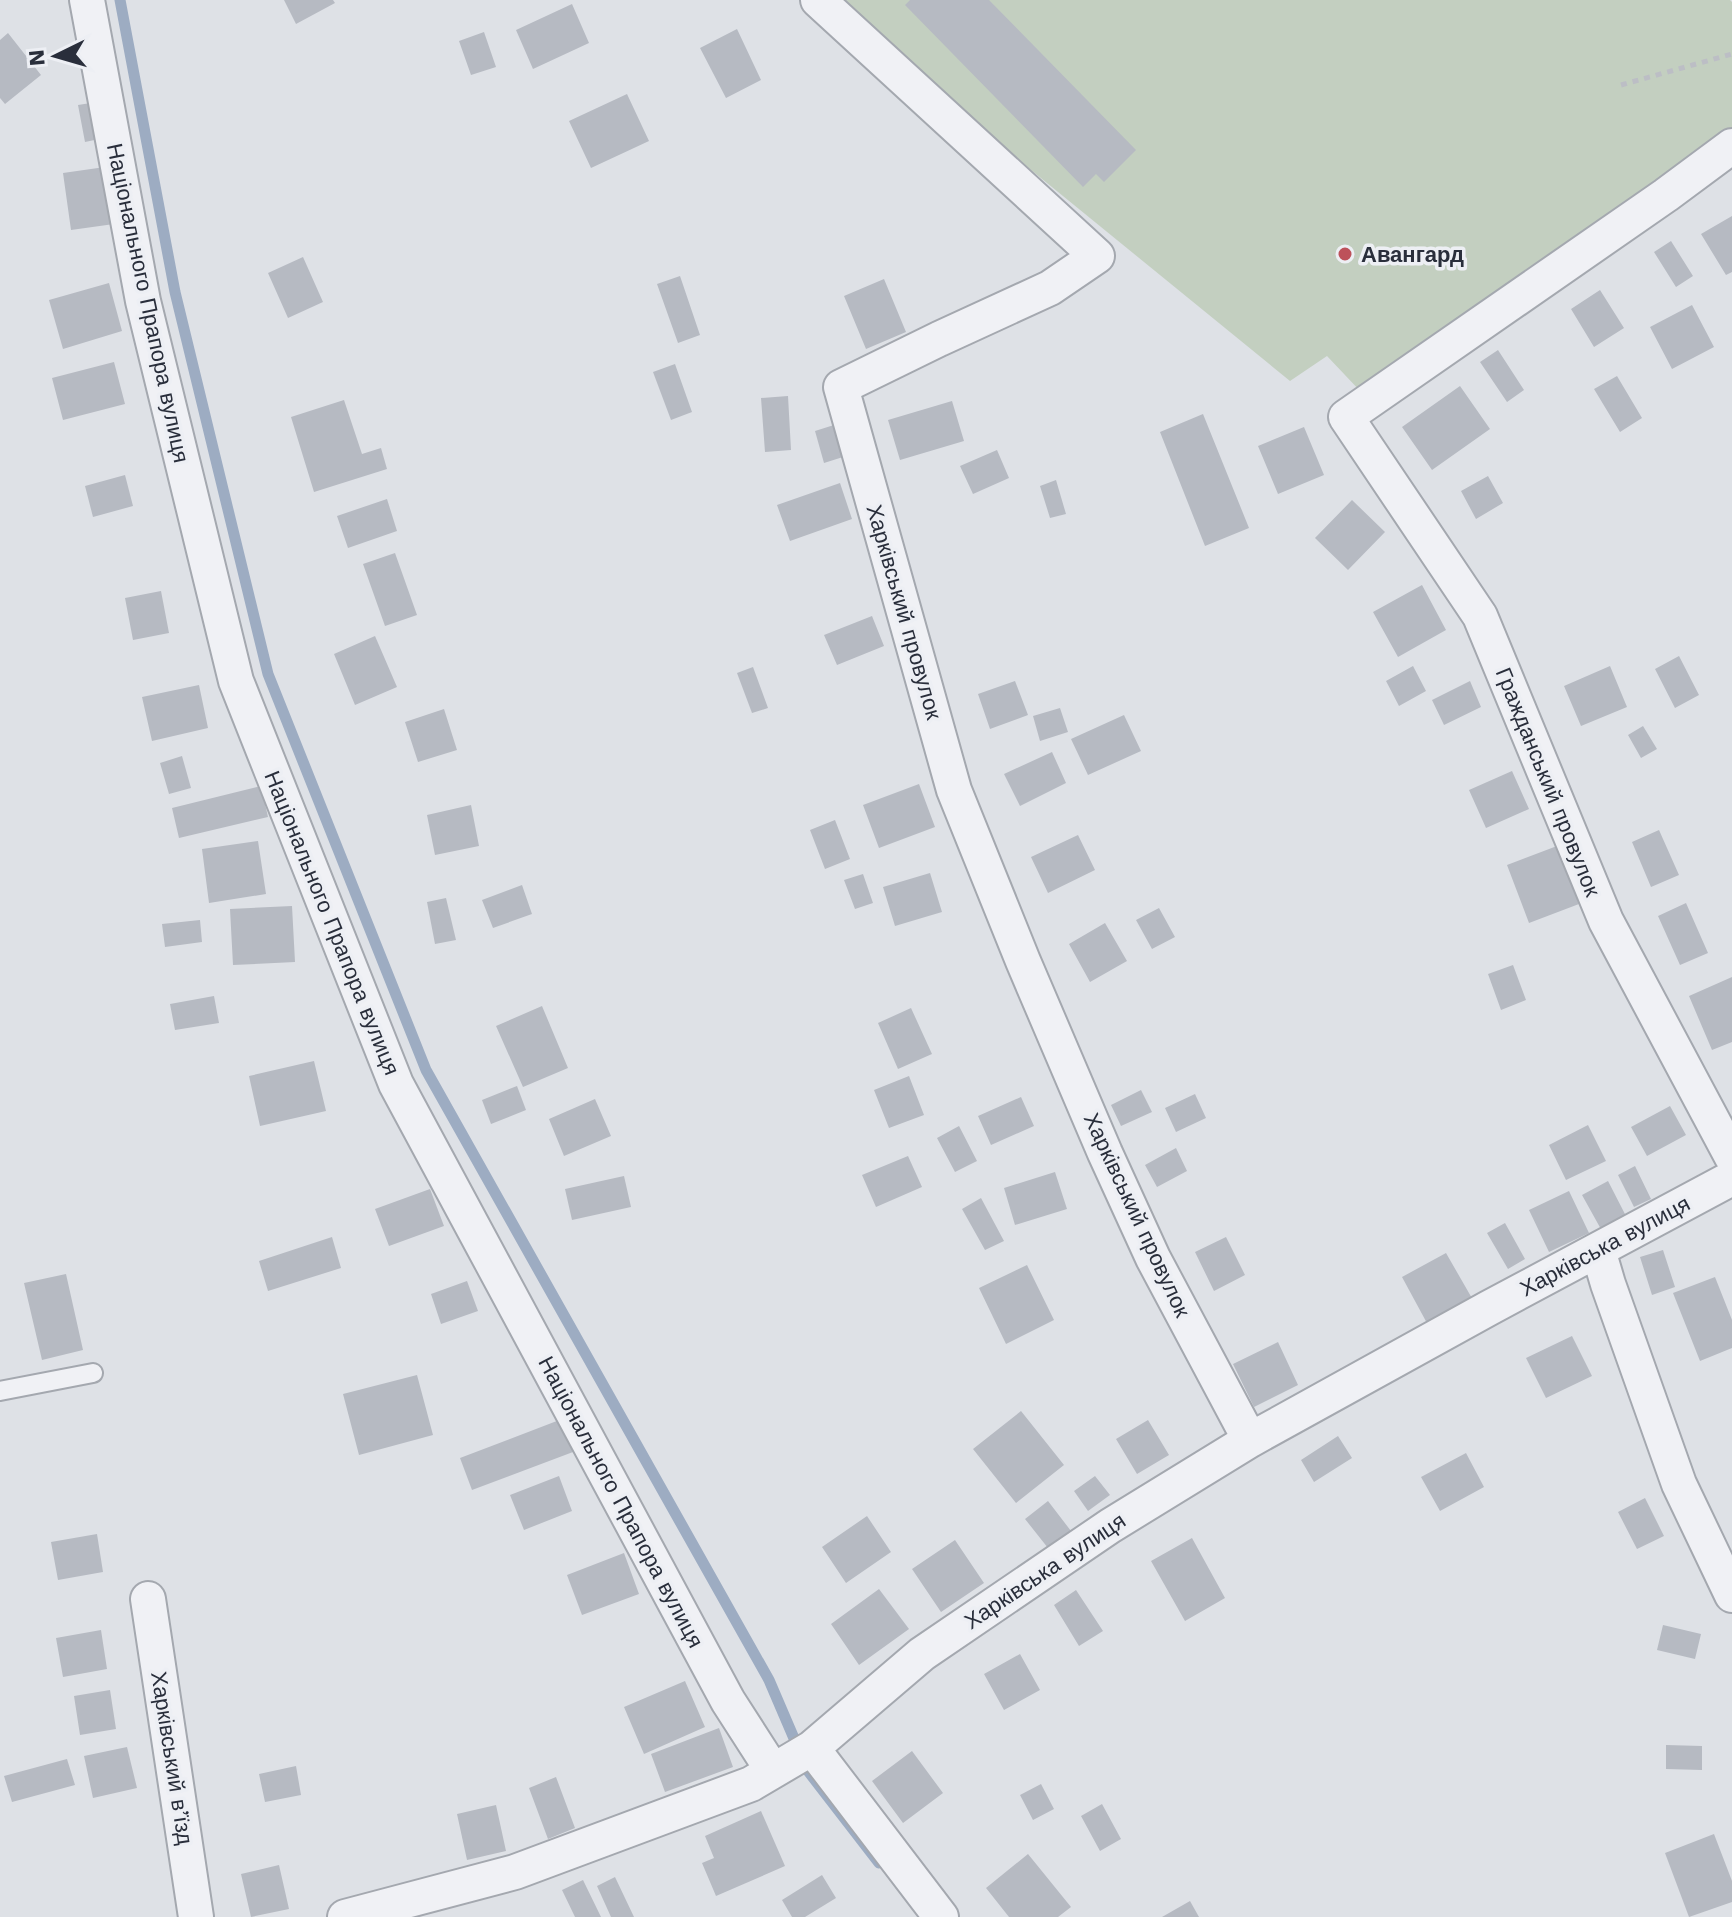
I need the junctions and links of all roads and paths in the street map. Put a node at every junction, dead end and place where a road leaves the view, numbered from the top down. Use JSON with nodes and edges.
{"nodes":[{"id":1,"x":87,"y":0,"type":"edge"},
{"id":2,"x":818,"y":0,"type":"edge"},
{"id":3,"x":1732,"y":54,"type":"edge"},
{"id":4,"x":1621,"y":85,"type":"dead end"},
{"id":5,"x":1732,"y":146,"type":"edge"},
{"id":6,"x":1732,"y":1157,"type":"edge"},
{"id":7,"x":1732,"y":1178,"type":"edge"},
{"id":8,"x":1598,"y":1250,"type":"junction"},
{"id":9,"x":93,"y":1373,"type":"dead end"},
{"id":10,"x":0,"y":1391,"type":"edge"},
{"id":11,"x":1250,"y":1440,"type":"junction"},
{"id":12,"x":1732,"y":1595,"type":"edge"},
{"id":13,"x":148,"y":1599,"type":"dead end"},
{"id":14,"x":812,"y":1748,"type":"junction"},
{"id":15,"x":773,"y":1771,"type":"junction"},
{"id":16,"x":196,"y":1917,"type":"edge"},
{"id":17,"x":345,"y":1917,"type":"edge"},
{"id":18,"x":941,"y":1917,"type":"edge"}],
"edges":[{"from":1,"to":15,"type":"street","name":"Національного Прапора вулиця"},
{"from":2,"to":11,"type":"street","name":"Харківський провулок"},
{"from":3,"to":4,"type":"path"},
{"from":5,"to":6,"type":"street","name":"Гражданський провулок"},
{"from":7,"to":8,"type":"street","name":"Харківська вулиця"},
{"from":8,"to":11,"type":"street","name":"Харківська вулиця"},
{"from":8,"to":12,"type":"street"},
{"from":9,"to":10,"type":"lane"},
{"from":11,"to":14,"type":"street","name":"Харківська вулиця"},
{"from":13,"to":16,"type":"street","name":"Харківський в’їзд"},
{"from":14,"to":15,"type":"street","name":"Харківська вулиця"},
{"from":14,"to":18,"type":"street"},
{"from":15,"to":17,"type":"street","name":"Харківська вулиця"}]}
